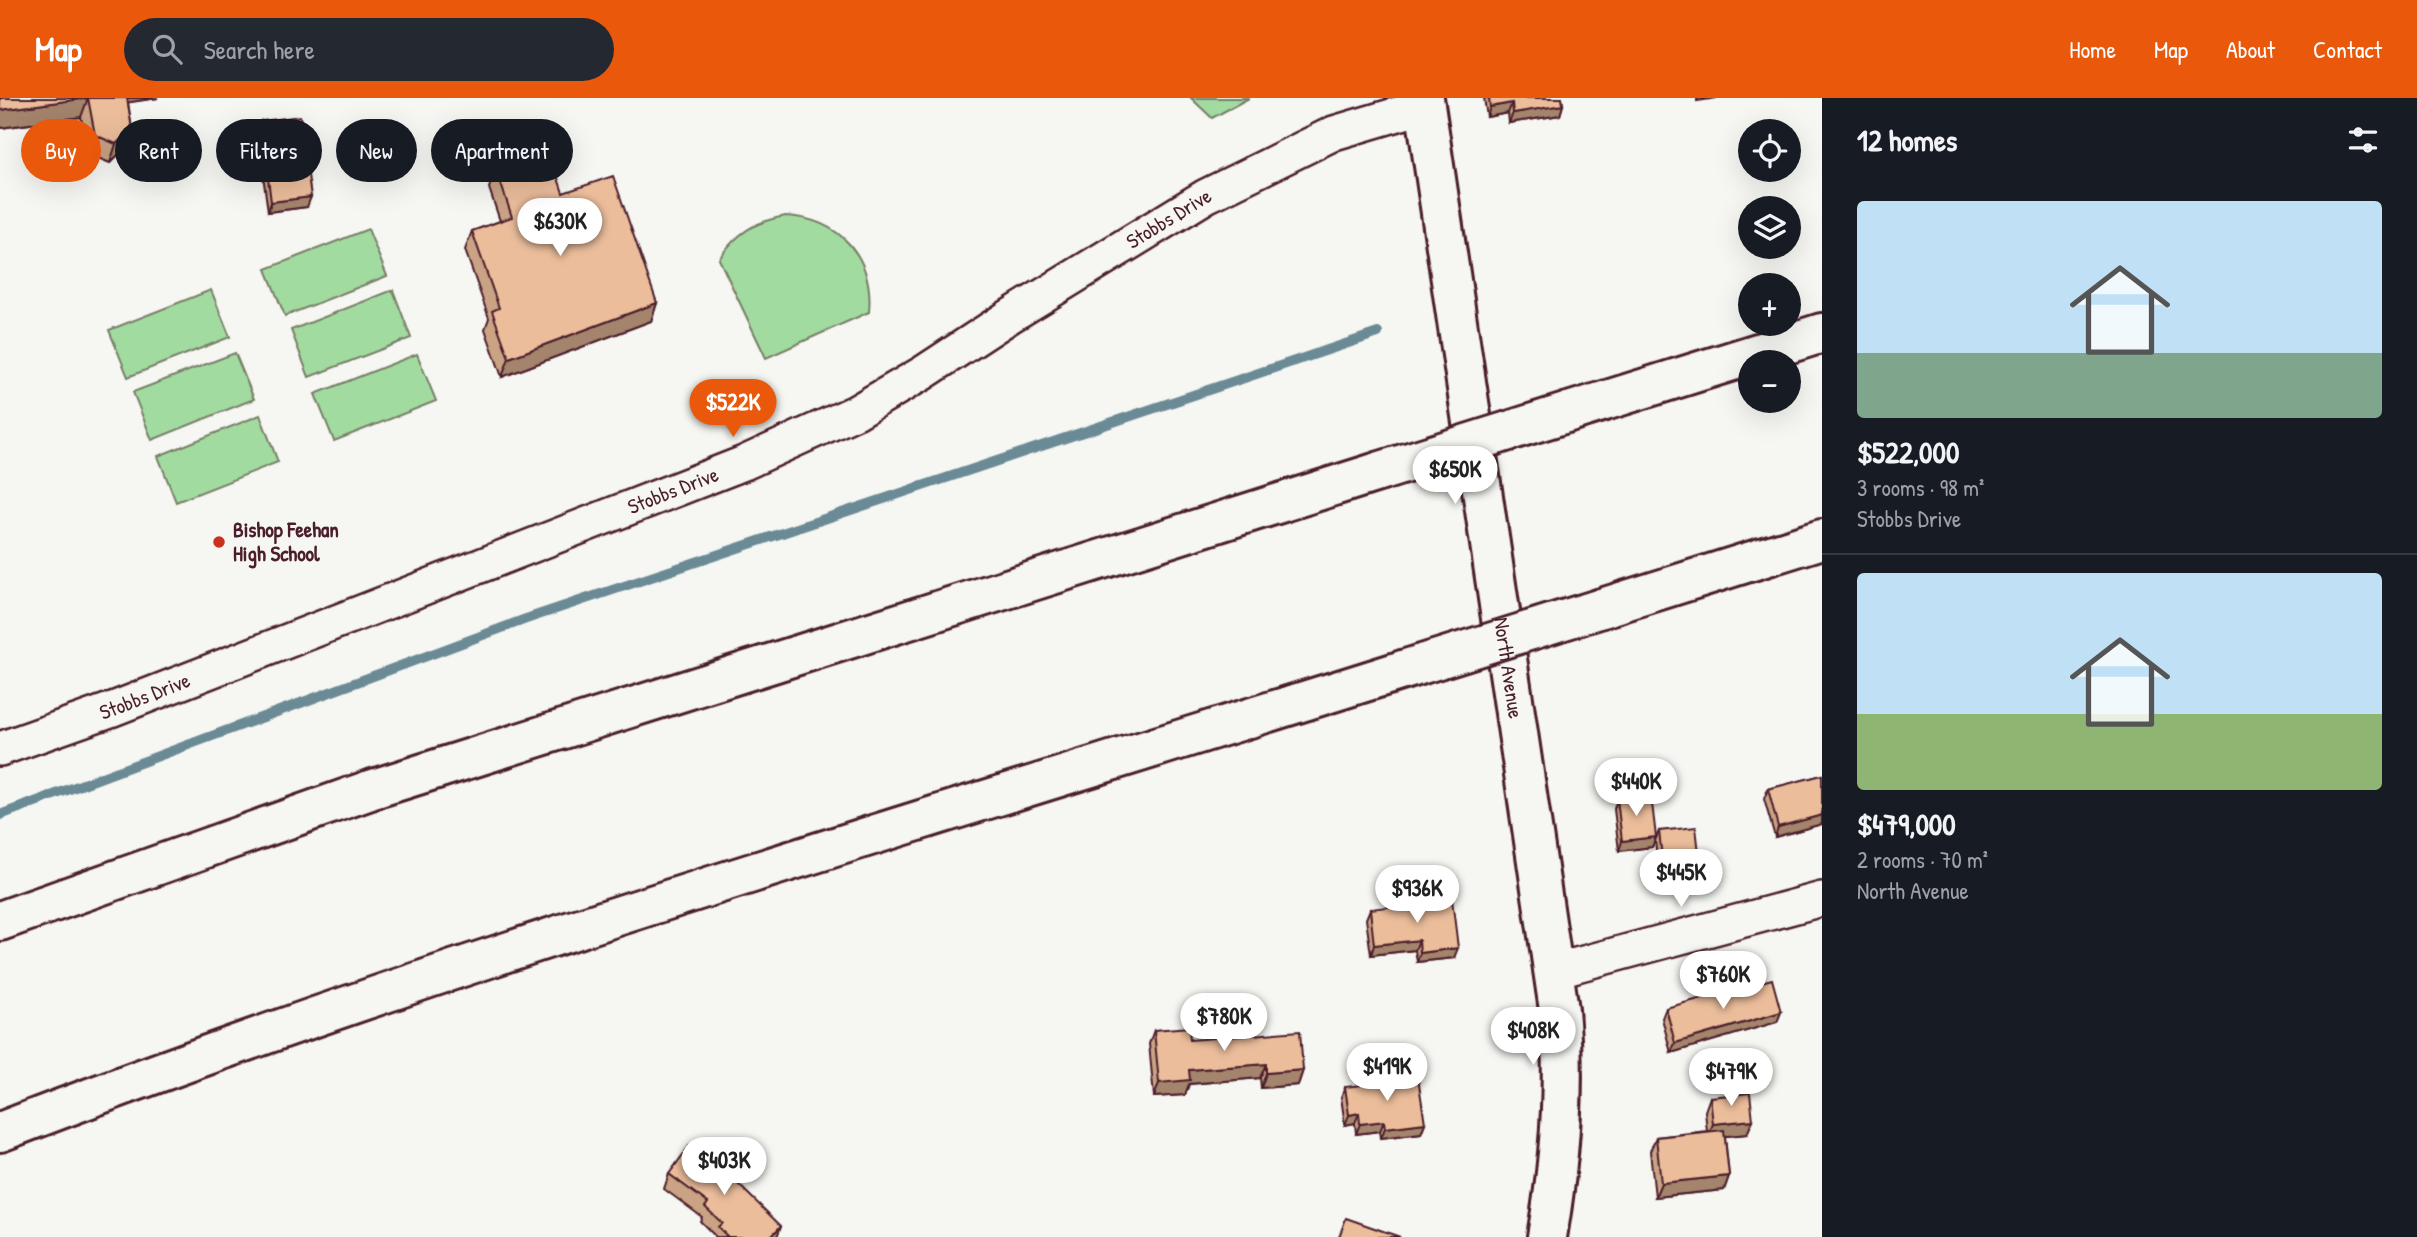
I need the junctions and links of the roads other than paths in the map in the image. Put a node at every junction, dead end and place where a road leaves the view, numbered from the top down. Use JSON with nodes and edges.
{"nodes":[{"id":1,"x":1424,"y":102,"type":"edge"},
{"id":2,"x":1822,"y":333,"type":"edge"},
{"id":3,"x":1822,"y":540,"type":"edge"},
{"id":4,"x":0,"y":749,"type":"edge"},
{"id":5,"x":1822,"y":900,"type":"edge"},
{"id":6,"x":0,"y":921,"type":"edge"},
{"id":7,"x":1554,"y":971,"type":"junction"},
{"id":8,"x":0,"y":1132,"type":"edge"},
{"id":9,"x":1548,"y":1237,"type":"edge"}],
"edges":[{"from":1,"to":4,"type":"street","name":"Stobbs Drive"},
{"from":1,"to":7,"type":"main road","name":"North Avenue"},
{"from":2,"to":6,"type":"main road","bridge":true},
{"from":3,"to":8,"type":"main road","bridge":true},
{"from":5,"to":7,"type":"street"},
{"from":7,"to":9,"type":"main road","name":"North Avenue"}]}
